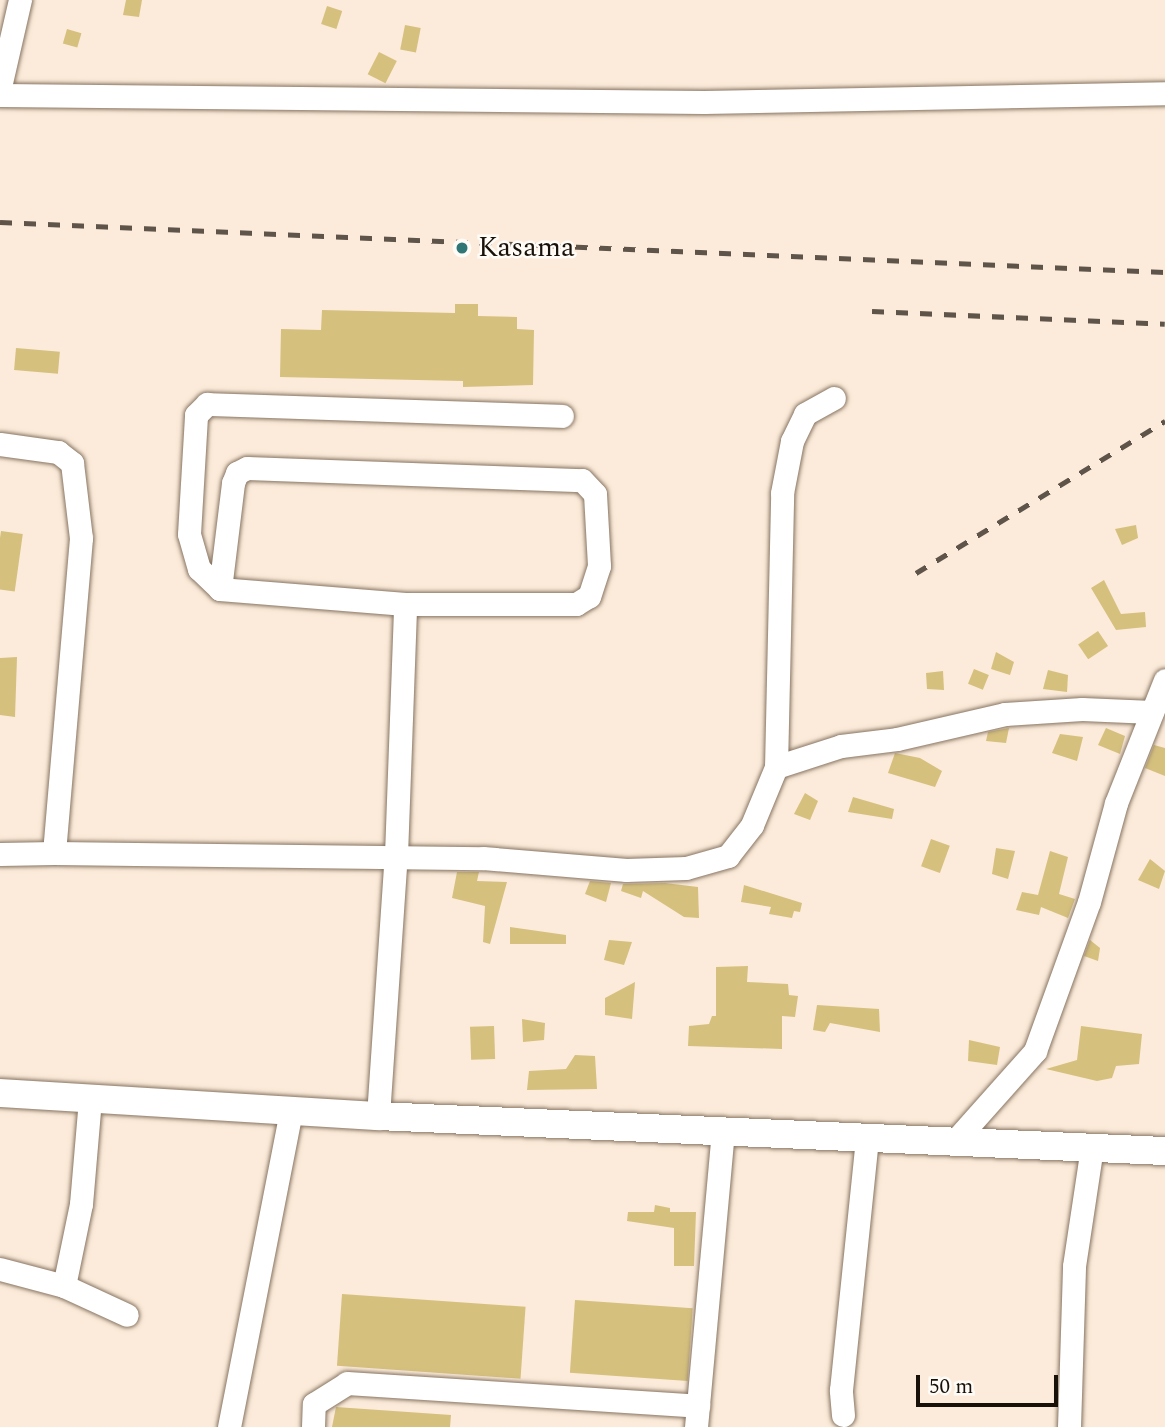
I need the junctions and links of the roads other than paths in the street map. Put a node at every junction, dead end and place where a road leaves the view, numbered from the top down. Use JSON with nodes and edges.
{"nodes":[{"id":1,"x":20,"y":0,"type":"edge"},
{"id":2,"x":0,"y":87,"type":"edge"},
{"id":3,"x":1165,"y":93,"type":"edge"},
{"id":4,"x":0,"y":95,"type":"edge"},
{"id":5,"x":834,"y":398,"type":"dead end"},
{"id":6,"x":562,"y":416,"type":"dead end"},
{"id":7,"x":0,"y":444,"type":"edge"},
{"id":8,"x":220,"y":589,"type":"junction"},
{"id":9,"x":405,"y":604,"type":"junction"},
{"id":10,"x":1165,"y":680,"type":"edge"},
{"id":11,"x":1152,"y":712,"type":"junction"},
{"id":12,"x":776,"y":767,"type":"junction"},
{"id":13,"x":0,"y":853,"type":"edge"},
{"id":14,"x":54,"y":853,"type":"junction"},
{"id":15,"x":396,"y":855,"type":"junction"},
{"id":16,"x":0,"y":1093,"type":"edge"},
{"id":17,"x":90,"y":1098,"type":"junction"},
{"id":18,"x":291,"y":1111,"type":"junction"},
{"id":19,"x":378,"y":1116,"type":"junction"},
{"id":20,"x":723,"y":1131,"type":"junction"},
{"id":21,"x":867,"y":1138,"type":"junction"},
{"id":22,"x":954,"y":1142,"type":"junction"},
{"id":23,"x":1092,"y":1147,"type":"junction"},
{"id":24,"x":1165,"y":1150,"type":"edge"},
{"id":25,"x":0,"y":1269,"type":"edge"},
{"id":26,"x":64,"y":1286,"type":"junction"},
{"id":27,"x":127,"y":1315,"type":"dead end"},
{"id":28,"x":843,"y":1415,"type":"dead end"},
{"id":29,"x":697,"y":1416,"type":"edge"},
{"id":30,"x":229,"y":1427,"type":"edge"},
{"id":31,"x":313,"y":1427,"type":"edge"},
{"id":32,"x":1069,"y":1427,"type":"edge"}],
"edges":[{"from":1,"to":2,"type":"street"},
{"from":3,"to":4,"type":"street"},
{"from":5,"to":12,"type":"street"},
{"from":6,"to":8,"type":"street"},
{"from":7,"to":14,"type":"street"},
{"from":8,"to":9,"type":"street"},
{"from":8,"to":9,"type":"street"},
{"from":9,"to":15,"type":"street"},
{"from":10,"to":11,"type":"street"},
{"from":11,"to":12,"type":"street"},
{"from":11,"to":22,"type":"street"},
{"from":12,"to":15,"type":"street"},
{"from":13,"to":14,"type":"street"},
{"from":14,"to":15,"type":"street"},
{"from":15,"to":19,"type":"street"},
{"from":16,"to":17,"type":"main road"},
{"from":17,"to":18,"type":"main road"},
{"from":17,"to":26,"type":"street"},
{"from":18,"to":19,"type":"main road"},
{"from":18,"to":30,"type":"street"},
{"from":19,"to":20,"type":"main road"},
{"from":20,"to":21,"type":"main road"},
{"from":20,"to":29,"type":"street"},
{"from":21,"to":22,"type":"main road"},
{"from":21,"to":28,"type":"street"},
{"from":22,"to":23,"type":"main road"},
{"from":23,"to":24,"type":"main road"},
{"from":23,"to":32,"type":"street"},
{"from":25,"to":26,"type":"street"},
{"from":26,"to":27,"type":"street"},
{"from":29,"to":31,"type":"street"}]}
